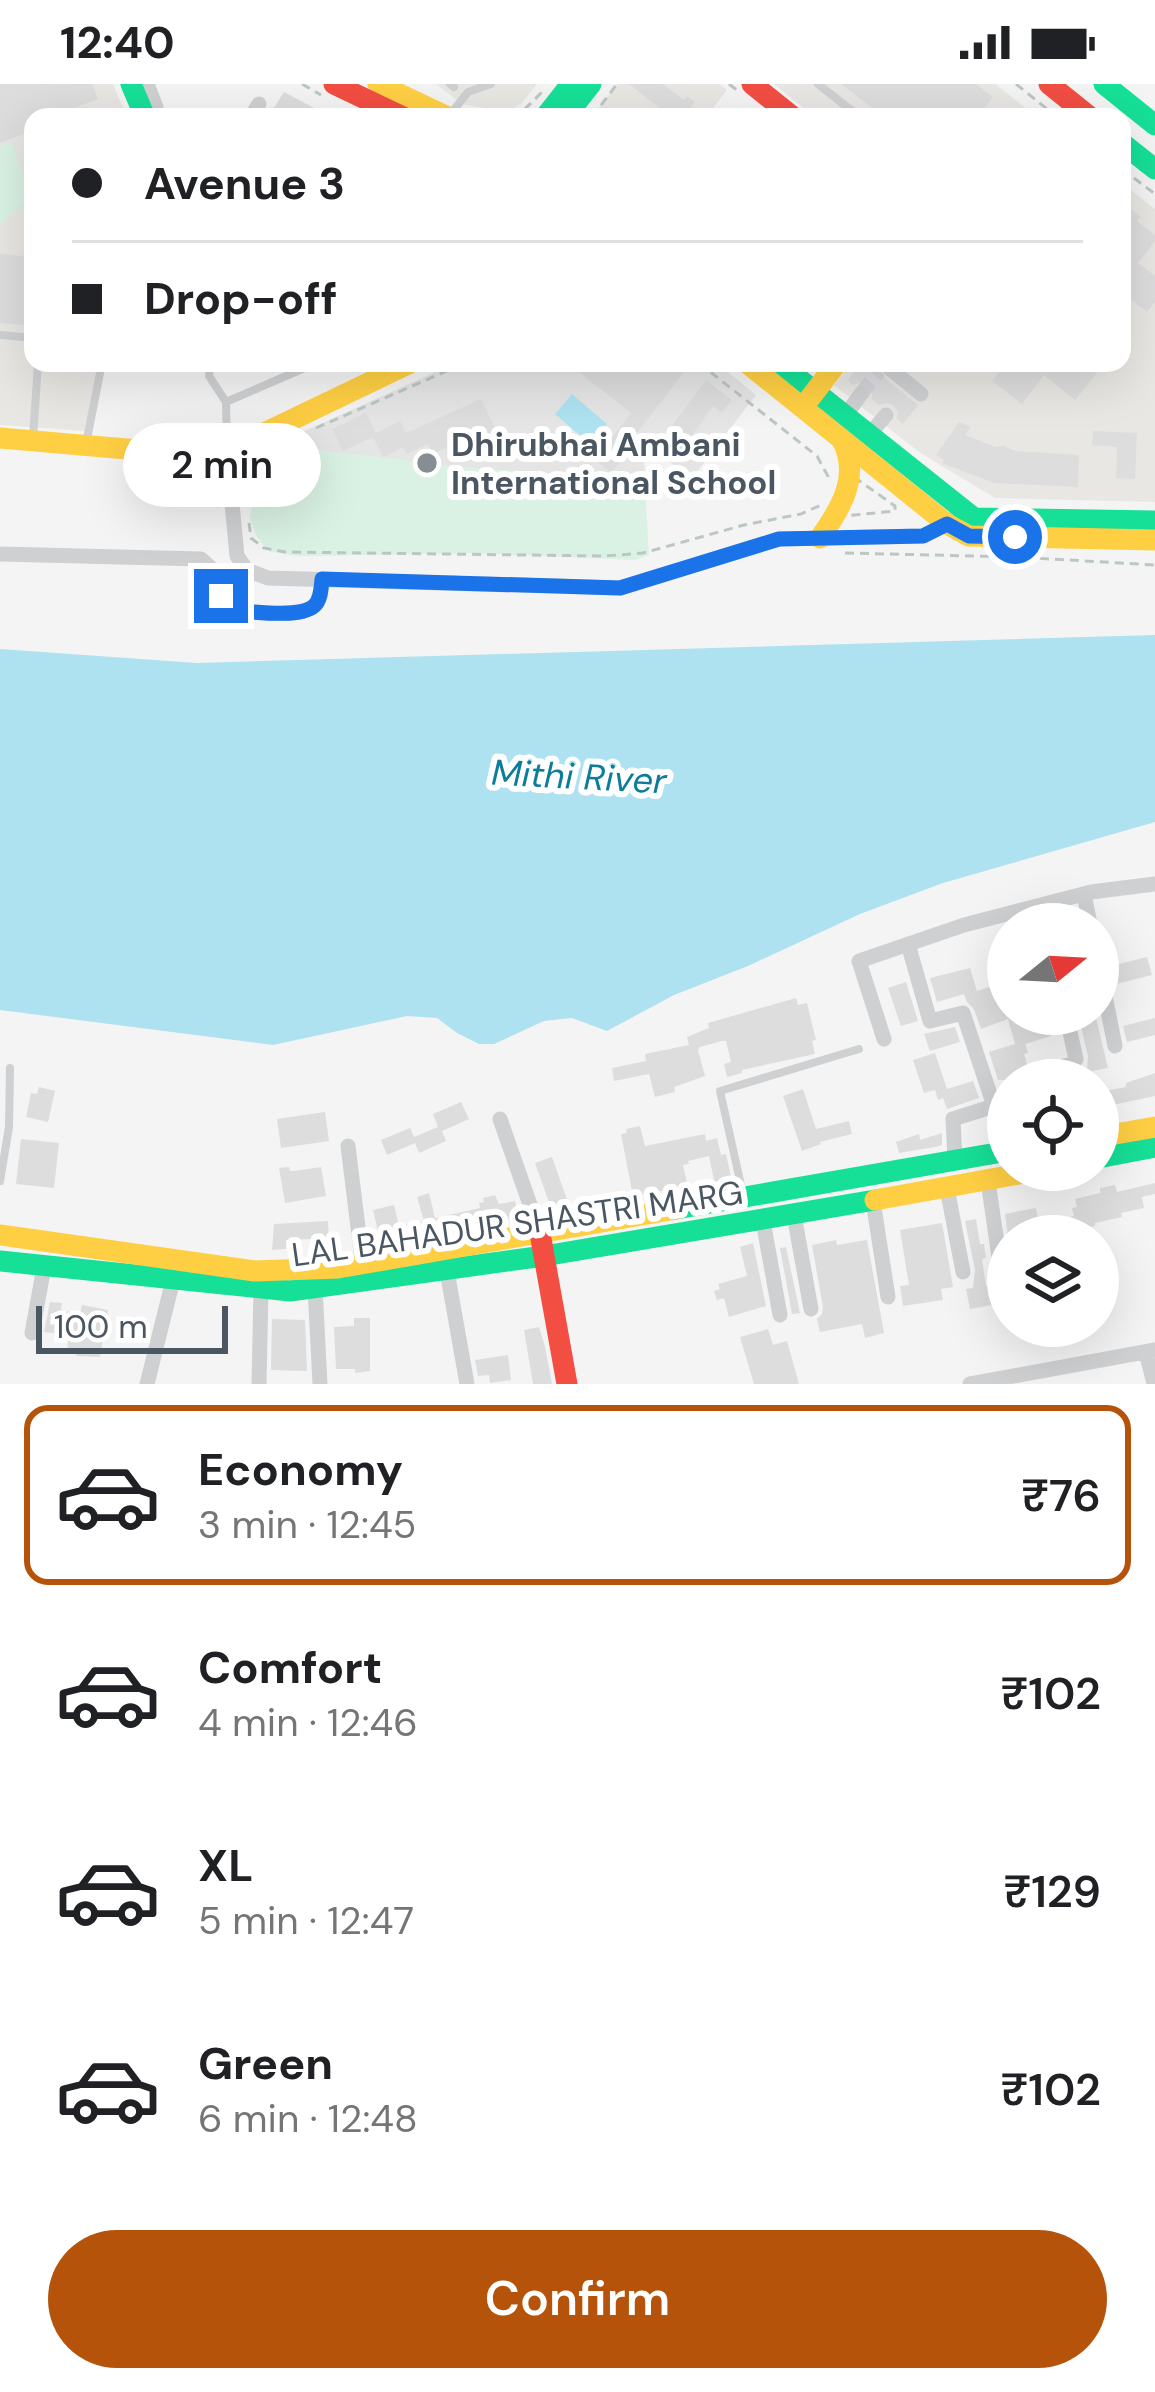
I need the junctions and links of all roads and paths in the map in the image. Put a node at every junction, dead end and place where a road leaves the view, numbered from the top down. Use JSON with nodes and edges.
{"nodes":[{"id":1,"x":378,"y":84,"type":"edge"},
{"id":2,"x":491,"y":84,"type":"edge"},
{"id":3,"x":591,"y":84,"type":"edge"},
{"id":4,"x":617,"y":84,"type":"edge"},
{"id":5,"x":818,"y":84,"type":"edge"},
{"id":6,"x":1016,"y":84,"type":"edge"},
{"id":7,"x":1049,"y":84,"type":"edge"},
{"id":8,"x":1104,"y":84,"type":"edge"},
{"id":9,"x":1120,"y":84,"type":"edge"},
{"id":10,"x":338,"y":85,"type":"edge"},
{"id":11,"x":559,"y":86,"type":"edge"},
{"id":12,"x":761,"y":87,"type":"edge"},
{"id":13,"x":385,"y":108,"type":"edge"},
{"id":14,"x":429,"y":108,"type":"edge"},
{"id":15,"x":455,"y":108,"type":"edge"},
{"id":16,"x":528,"y":108,"type":"edge"},
{"id":17,"x":572,"y":108,"type":"edge"},
{"id":18,"x":599,"y":108,"type":"edge"},
{"id":19,"x":784,"y":108,"type":"edge"},
{"id":20,"x":849,"y":108,"type":"edge"},
{"id":21,"x":1046,"y":108,"type":"edge"},
{"id":22,"x":1079,"y":108,"type":"edge"},
{"id":23,"x":1155,"y":112,"type":"edge"},
{"id":24,"x":1155,"y":125,"type":"edge"},
{"id":25,"x":1131,"y":149,"type":"edge"},
{"id":26,"x":1155,"y":169,"type":"edge"},
{"id":27,"x":1131,"y":176,"type":"edge"},
{"id":28,"x":1155,"y":194,"type":"edge"},
{"id":29,"x":37,"y":372,"type":"edge"},
{"id":30,"x":100,"y":372,"type":"edge"},
{"id":31,"x":210,"y":372,"type":"edge"},
{"id":32,"x":295,"y":372,"type":"edge"},
{"id":33,"x":391,"y":372,"type":"edge"},
{"id":34,"x":444,"y":372,"type":"edge"},
{"id":35,"x":711,"y":372,"type":"edge"},
{"id":36,"x":762,"y":372,"type":"edge"},
{"id":37,"x":786,"y":372,"type":"edge"},
{"id":38,"x":831,"y":372,"type":"edge"},
{"id":39,"x":890,"y":372,"type":"edge"},
{"id":40,"x":861,"y":394,"type":"tunnel mouth"},
{"id":41,"x":921,"y":394,"type":"dead end"},
{"id":42,"x":809,"y":399,"type":"junction"},
{"id":43,"x":226,"y":402,"type":"junction"},
{"id":44,"x":886,"y":415,"type":"dead end"},
{"id":45,"x":843,"y":427,"type":"junction"},
{"id":46,"x":304,"y":433,"type":"dead end"},
{"id":47,"x":869,"y":435,"type":"junction"},
{"id":48,"x":0,"y":438,"type":"edge"},
{"id":49,"x":32,"y":440,"type":"junction"},
{"id":50,"x":86,"y":446,"type":"junction"},
{"id":51,"x":268,"y":450,"type":"dead end"},
{"id":52,"x":226,"y":451,"type":"junction"},
{"id":53,"x":203,"y":476,"type":"dead end"},
{"id":54,"x":860,"y":479,"type":"joint"},
{"id":55,"x":954,"y":517,"type":"junction"},
{"id":56,"x":219,"y":520,"type":"dead end"},
{"id":57,"x":1155,"y":521,"type":"edge"},
{"id":58,"x":820,"y":538,"type":"junction"},
{"id":59,"x":1155,"y":540,"type":"edge"},
{"id":60,"x":843,"y":553,"type":"dead end"},
{"id":61,"x":0,"y":554,"type":"edge"},
{"id":62,"x":1155,"y":565,"type":"edge"},
{"id":63,"x":322,"y":579,"type":"junction"},
{"id":64,"x":1155,"y":884,"type":"edge"},
{"id":65,"x":1084,"y":894,"type":"junction"},
{"id":66,"x":1048,"y":903,"type":"edge"},
{"id":67,"x":1086,"y":903,"type":"edge"},
{"id":68,"x":987,"y":919,"type":"edge"},
{"id":69,"x":908,"y":944,"type":"junction"},
{"id":70,"x":1113,"y":1035,"type":"edge"},
{"id":71,"x":884,"y":1039,"type":"dead end"},
{"id":72,"x":1115,"y":1046,"type":"dead end"},
{"id":73,"x":859,"y":1048,"type":"dead end"},
{"id":74,"x":10,"y":1068,"type":"dead end"},
{"id":75,"x":500,"y":1119,"type":"dead end"},
{"id":76,"x":1155,"y":1127,"type":"edge"},
{"id":77,"x":1119,"y":1133,"type":"edge"},
{"id":78,"x":348,"y":1146,"type":"dead end"},
{"id":79,"x":1155,"y":1147,"type":"edge"},
{"id":80,"x":987,"y":1154,"type":"edge"},
{"id":81,"x":1119,"y":1155,"type":"edge"},
{"id":82,"x":959,"y":1159,"type":"junction"},
{"id":83,"x":0,"y":1181,"type":"edge"},
{"id":84,"x":987,"y":1182,"type":"edge"},
{"id":85,"x":980,"y":1183,"type":"junction"},
{"id":86,"x":947,"y":1188,"type":"junction"},
{"id":87,"x":744,"y":1198,"type":"junction"},
{"id":88,"x":873,"y":1201,"type":"junction"},
{"id":89,"x":794,"y":1215,"type":"junction"},
{"id":90,"x":988,"y":1215,"type":"edge"},
{"id":91,"x":763,"y":1220,"type":"junction"},
{"id":92,"x":540,"y":1233,"type":"junction"},
{"id":93,"x":0,"y":1235,"type":"edge"},
{"id":94,"x":544,"y":1256,"type":"junction"},
{"id":95,"x":0,"y":1261,"type":"edge"},
{"id":96,"x":44,"y":1267,"type":"junction"},
{"id":97,"x":447,"y":1271,"type":"junction"},
{"id":98,"x":962,"y":1272,"type":"dead end"},
{"id":99,"x":364,"y":1273,"type":"junction"},
{"id":100,"x":172,"y":1280,"type":"junction"},
{"id":101,"x":315,"y":1288,"type":"junction"},
{"id":102,"x":261,"y":1289,"type":"junction"},
{"id":103,"x":888,"y":1297,"type":"dead end"},
{"id":104,"x":811,"y":1309,"type":"dead end"},
{"id":105,"x":780,"y":1316,"type":"dead end"},
{"id":106,"x":32,"y":1333,"type":"dead end"},
{"id":107,"x":1150,"y":1351,"type":"edge"},
{"id":108,"x":1068,"y":1376,"type":"edge"},
{"id":109,"x":146,"y":1384,"type":"edge"},
{"id":110,"x":260,"y":1384,"type":"edge"},
{"id":111,"x":320,"y":1384,"type":"edge"},
{"id":112,"x":466,"y":1384,"type":"edge"},
{"id":113,"x":567,"y":1384,"type":"edge"},
{"id":114,"x":970,"y":1384,"type":"edge"},
{"id":115,"x":1154,"y":1384,"type":"edge"}],
"edges":[{"from":1,"to":14,"type":"main road"},
{"from":2,"to":15,"type":"lane"},
{"from":3,"to":17,"type":"main road"},
{"from":4,"to":18,"type":"path"},
{"from":5,"to":20,"type":"lane"},
{"from":6,"to":21,"type":"path"},
{"from":7,"to":22,"type":"main road"},
{"from":8,"to":24,"type":"main road"},
{"from":9,"to":23,"type":"main road"},
{"from":10,"to":13,"type":"main road"},
{"from":11,"to":16,"type":"path"},
{"from":12,"to":19,"type":"main road"},
{"from":25,"to":26,"type":"main road"},
{"from":27,"to":28,"type":"path"},
{"from":29,"to":49,"type":"lane"},
{"from":30,"to":50,"type":"lane"},
{"from":31,"to":43,"type":"lane"},
{"from":32,"to":43,"type":"lane"},
{"from":33,"to":52,"type":"main road"},
{"from":34,"to":46,"type":"path"},
{"from":35,"to":51,"type":"path"},
{"from":36,"to":42,"type":"main road"},
{"from":37,"to":42,"type":"main road"},
{"from":38,"to":42,"type":"main road"},
{"from":39,"to":41,"type":"street"},
{"from":40,"to":45,"type":"street"},
{"from":42,"to":45,"type":"main road"},
{"from":43,"to":52,"type":"lane"},
{"from":44,"to":47,"type":"street"},
{"from":45,"to":47,"type":"main road"},
{"from":45,"to":55,"type":"main road"},
{"from":45,"to":58,"type":"main road"},
{"from":47,"to":55,"type":"main road"},
{"from":48,"to":49,"type":"main road"},
{"from":49,"to":50,"type":"main road"},
{"from":50,"to":52,"type":"main road"},
{"from":52,"to":63,"type":"street"},
{"from":53,"to":56,"type":"path"},
{"from":54,"to":54,"type":"path"},
{"from":55,"to":57,"type":"main road"},
{"from":55,"to":58,"type":"street"},
{"from":55,"to":59,"type":"main road"},
{"from":58,"to":63,"type":"street"},
{"from":60,"to":62,"type":"path"},
{"from":61,"to":63,"type":"street"},
{"from":64,"to":65,"type":"street"},
{"from":65,"to":66,"type":"street"},
{"from":65,"to":67,"type":"street"},
{"from":68,"to":69,"type":"street"},
{"from":69,"to":71,"type":"street"},
{"from":69,"to":82,"type":"street"},
{"from":70,"to":72,"type":"street"},
{"from":73,"to":87,"type":"lane"},
{"from":74,"to":83,"type":"lane"},
{"from":75,"to":92,"type":"street"},
{"from":76,"to":77,"type":"main road"},
{"from":78,"to":99,"type":"street"},
{"from":79,"to":81,"type":"main road"},
{"from":80,"to":82,"type":"main road","name":"LAL BAHADUR SHASTRI MARG"},
{"from":82,"to":85,"type":"main road"},
{"from":82,"to":87,"type":"main road","name":"LAL BAHADUR SHASTRI MARG"},
{"from":84,"to":85,"type":"main road","name":"LAL BAHADUR SHASTRI MARG"},
{"from":85,"to":86,"type":"main road","name":"LAL BAHADUR SHASTRI MARG"},
{"from":85,"to":90,"type":"street"},
{"from":86,"to":88,"type":"main road","name":"LAL BAHADUR SHASTRI MARG"},
{"from":86,"to":98,"type":"street"},
{"from":87,"to":92,"type":"main road","name":"LAL BAHADUR SHASTRI MARG"},
{"from":88,"to":89,"type":"main road","name":"LAL BAHADUR SHASTRI MARG"},
{"from":88,"to":103,"type":"street"},
{"from":89,"to":91,"type":"main road","name":"LAL BAHADUR SHASTRI MARG"},
{"from":89,"to":104,"type":"street"},
{"from":91,"to":94,"type":"main road","name":"LAL BAHADUR SHASTRI MARG"},
{"from":91,"to":105,"type":"street"},
{"from":92,"to":94,"type":"main road"},
{"from":92,"to":99,"type":"main road","name":"LAL BAHADUR SHASTRI MARG"},
{"from":93,"to":99,"type":"main road","name":"LAL BAHADUR SHASTRI MARG"},
{"from":94,"to":97,"type":"main road","name":"LAL BAHADUR SHASTRI MARG"},
{"from":94,"to":113,"type":"main road"},
{"from":95,"to":96,"type":"main road","name":"LAL BAHADUR SHASTRI MARG"},
{"from":96,"to":100,"type":"main road","name":"LAL BAHADUR SHASTRI MARG"},
{"from":96,"to":106,"type":"street"},
{"from":97,"to":99,"type":"main road","name":"LAL BAHADUR SHASTRI MARG"},
{"from":97,"to":112,"type":"street"},
{"from":99,"to":101,"type":"main road","name":"LAL BAHADUR SHASTRI MARG"},
{"from":100,"to":102,"type":"main road","name":"LAL BAHADUR SHASTRI MARG"},
{"from":100,"to":109,"type":"street"},
{"from":101,"to":102,"type":"main road","name":"LAL BAHADUR SHASTRI MARG"},
{"from":101,"to":111,"type":"street"},
{"from":102,"to":110,"type":"street"},
{"from":107,"to":108,"type":"street"},
{"from":107,"to":115,"type":"street"},
{"from":108,"to":114,"type":"street"}]}
